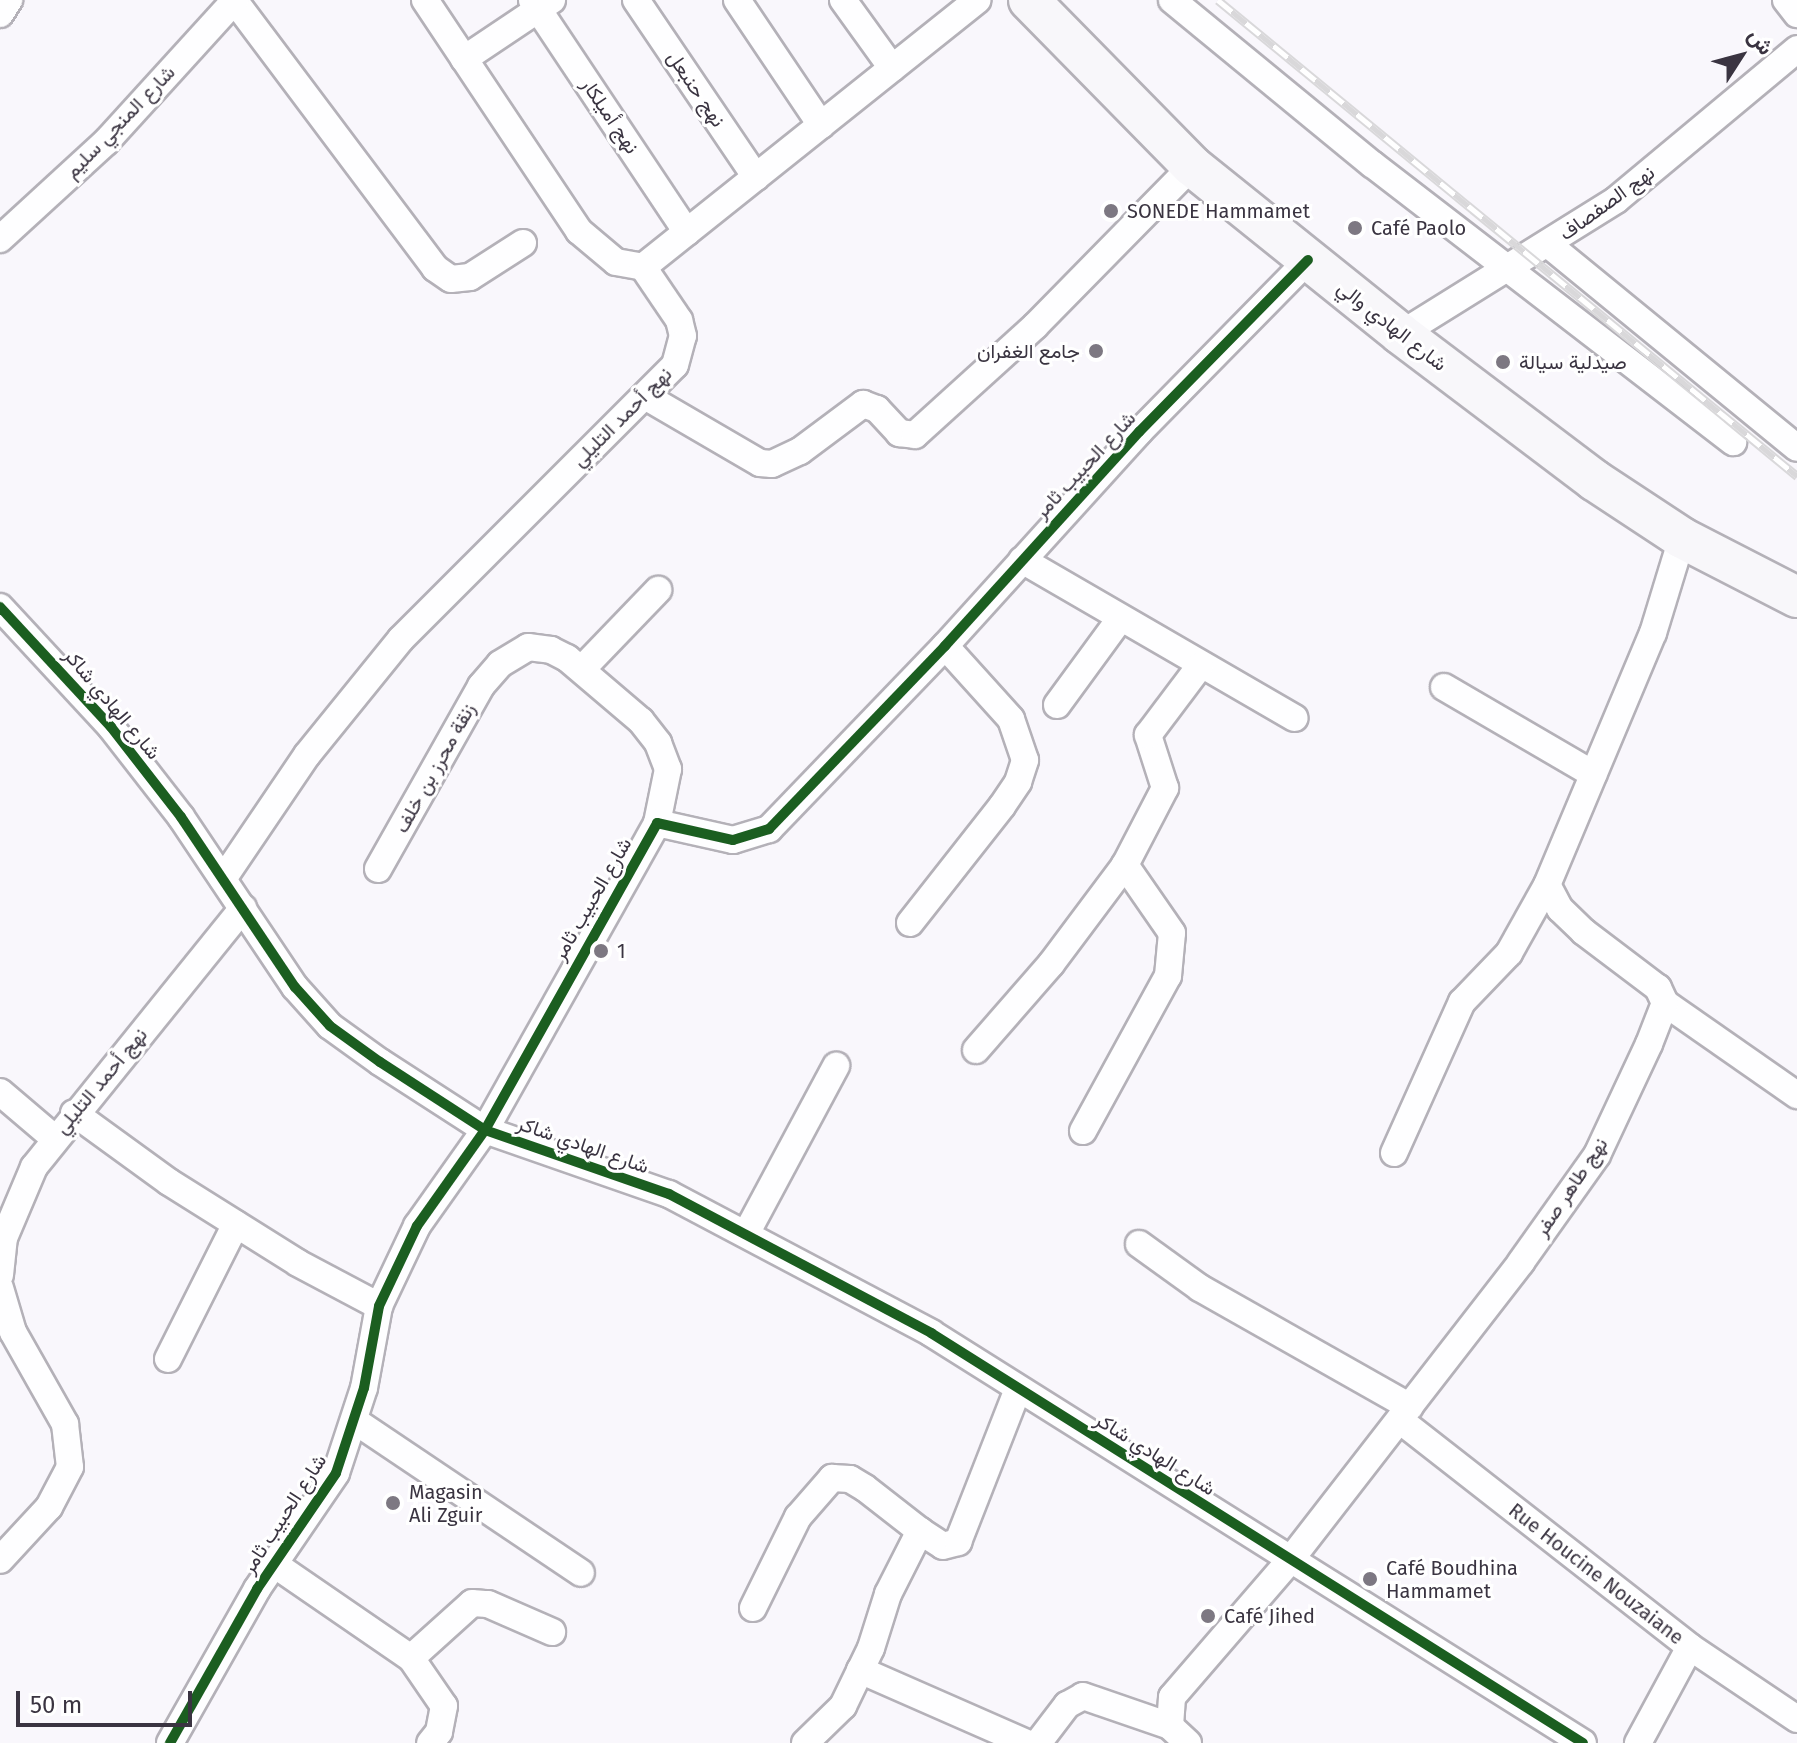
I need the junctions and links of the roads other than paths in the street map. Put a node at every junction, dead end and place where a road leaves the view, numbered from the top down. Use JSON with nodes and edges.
{"nodes":[{"id":1,"x":9,"y":0,"type":"edge"},
{"id":2,"x":235,"y":0,"type":"edge"},
{"id":3,"x":425,"y":0,"type":"edge"},
{"id":4,"x":636,"y":0,"type":"edge"},
{"id":5,"x":737,"y":0,"type":"edge"},
{"id":6,"x":843,"y":0,"type":"edge"},
{"id":7,"x":977,"y":0,"type":"edge"},
{"id":8,"x":1029,"y":0,"type":"edge"},
{"id":9,"x":1172,"y":0,"type":"edge"},
{"id":10,"x":1786,"y":0,"type":"edge"},
{"id":11,"x":541,"y":3,"type":"edge"},
{"id":12,"x":0,"y":14,"type":"edge"},
{"id":13,"x":1797,"y":14,"type":"edge"},
{"id":14,"x":1797,"y":49,"type":"edge"},
{"id":15,"x":464,"y":59,"type":"junction"},
{"id":16,"x":892,"y":68,"type":"junction"},
{"id":17,"x":821,"y":125,"type":"junction"},
{"id":18,"x":1192,"y":166,"type":"junction"},
{"id":19,"x":756,"y":177,"type":"junction"},
{"id":20,"x":687,"y":232,"type":"junction"},
{"id":21,"x":0,"y":239,"type":"edge"},
{"id":22,"x":523,"y":243,"type":"dead end"},
{"id":23,"x":1549,"y":245,"type":"junction"},
{"id":24,"x":1308,"y":260,"type":"junction"},
{"id":25,"x":643,"y":267,"type":"junction"},
{"id":26,"x":1510,"y":268,"type":"junction"},
{"id":27,"x":1401,"y":334,"type":"junction"},
{"id":28,"x":645,"y":396,"type":"junction"},
{"id":29,"x":1733,"y":442,"type":"dead end"},
{"id":30,"x":1797,"y":448,"type":"edge"},
{"id":31,"x":1682,"y":538,"type":"junction"},
{"id":32,"x":1022,"y":560,"type":"junction"},
{"id":33,"x":658,"y":590,"type":"dead end"},
{"id":34,"x":1797,"y":597,"type":"edge"},
{"id":35,"x":0,"y":607,"type":"edge"},
{"id":36,"x":1120,"y":619,"type":"junction"},
{"id":37,"x":945,"y":646,"type":"junction"},
{"id":38,"x":1200,"y":666,"type":"junction"},
{"id":39,"x":582,"y":669,"type":"junction"},
{"id":40,"x":1444,"y":687,"type":"dead end"},
{"id":41,"x":1057,"y":705,"type":"dead end"},
{"id":42,"x":1295,"y":718,"type":"dead end"},
{"id":43,"x":1593,"y":774,"type":"junction"},
{"id":44,"x":657,"y":823,"type":"junction"},
{"id":45,"x":1125,"y":865,"type":"junction"},
{"id":46,"x":378,"y":869,"type":"dead end"},
{"id":47,"x":223,"y":879,"type":"junction"},
{"id":48,"x":1547,"y":885,"type":"junction"},
{"id":49,"x":243,"y":908,"type":"junction"},
{"id":50,"x":910,"y":923,"type":"dead end"},
{"id":51,"x":1665,"y":1003,"type":"junction"},
{"id":52,"x":976,"y":1050,"type":"dead end"},
{"id":53,"x":836,"y":1066,"type":"dead end"},
{"id":54,"x":1796,"y":1091,"type":"edge"},
{"id":55,"x":0,"y":1092,"type":"edge"},
{"id":56,"x":74,"y":1113,"type":"junction"},
{"id":57,"x":485,"y":1130,"type":"junction"},
{"id":58,"x":1083,"y":1131,"type":"dead end"},
{"id":59,"x":54,"y":1138,"type":"junction"},
{"id":60,"x":1394,"y":1153,"type":"dead end"},
{"id":61,"x":236,"y":1224,"type":"junction"},
{"id":62,"x":746,"y":1234,"type":"junction"},
{"id":63,"x":1139,"y":1244,"type":"dead end"},
{"id":64,"x":0,"y":1275,"type":"edge"},
{"id":65,"x":0,"y":1288,"type":"edge"},
{"id":66,"x":379,"y":1306,"type":"junction"},
{"id":67,"x":168,"y":1359,"type":"dead end"},
{"id":68,"x":1018,"y":1389,"type":"junction"},
{"id":69,"x":1406,"y":1414,"type":"junction"},
{"id":70,"x":355,"y":1421,"type":"junction"},
{"id":71,"x":920,"y":1531,"type":"junction"},
{"id":72,"x":1291,"y":1559,"type":"junction"},
{"id":73,"x":0,"y":1560,"type":"edge"},
{"id":74,"x":274,"y":1564,"type":"junction"},
{"id":75,"x":581,"y":1573,"type":"dead end"},
{"id":76,"x":753,"y":1608,"type":"dead end"},
{"id":77,"x":552,"y":1632,"type":"dead end"},
{"id":78,"x":1690,"y":1647,"type":"junction"},
{"id":79,"x":411,"y":1658,"type":"junction"},
{"id":80,"x":860,"y":1670,"type":"junction"},
{"id":81,"x":1797,"y":1719,"type":"edge"},
{"id":82,"x":1179,"y":1735,"type":"edge"},
{"id":83,"x":170,"y":1743,"type":"edge"},
{"id":84,"x":430,"y":1743,"type":"edge"},
{"id":85,"x":805,"y":1743,"type":"edge"},
{"id":86,"x":1026,"y":1743,"type":"edge"},
{"id":87,"x":1038,"y":1743,"type":"edge"},
{"id":88,"x":1583,"y":1743,"type":"edge"},
{"id":89,"x":1638,"y":1743,"type":"edge"}],
"edges":[{"from":1,"to":12,"type":"street"},
{"from":2,"to":21,"type":"street","name":"شارع المنجي سليم"},
{"from":2,"to":22,"type":"street"},
{"from":3,"to":15,"type":"street"},
{"from":4,"to":19,"type":"street","name":"نهج حنبعل"},
{"from":5,"to":17,"type":"street"},
{"from":6,"to":16,"type":"street"},
{"from":7,"to":16,"type":"street"},
{"from":8,"to":18,"type":"main road","name":"شارع الهادي والي"},
{"from":9,"to":26,"type":"street"},
{"from":10,"to":13,"type":"street"},
{"from":11,"to":15,"type":"street"},
{"from":11,"to":20,"type":"street","name":"نهج أميلكار"},
{"from":14,"to":23,"type":"street","name":"نهج الصفصاف"},
{"from":15,"to":25,"type":"street"},
{"from":16,"to":17,"type":"street"},
{"from":17,"to":19,"type":"street"},
{"from":18,"to":24,"type":"main road","name":"شارع الهادي والي"},
{"from":18,"to":28,"type":"street"},
{"from":19,"to":20,"type":"street"},
{"from":20,"to":25,"type":"street"},
{"from":23,"to":26,"type":"street","name":"نهج الصفصاف"},
{"from":23,"to":30,"type":"street"},
{"from":24,"to":27,"type":"main road","name":"شارع الهادي والي"},
{"from":24,"to":32,"type":"street","name":"شارع الحبيب ثامر"},
{"from":25,"to":28,"type":"street","name":"نهج أحمد التليلي"},
{"from":26,"to":27,"type":"street","name":"نهج الصفصاف"},
{"from":26,"to":29,"type":"street"},
{"from":27,"to":31,"type":"main road","name":"شارع الهادي والي"},
{"from":28,"to":47,"type":"street","name":"نهج أحمد التليلي"},
{"from":31,"to":34,"type":"main road","name":"شارع الهادي والي"},
{"from":31,"to":43,"type":"street"},
{"from":32,"to":36,"type":"street"},
{"from":32,"to":37,"type":"street","name":"شارع الحبيب ثامر"},
{"from":33,"to":39,"type":"street"},
{"from":35,"to":47,"type":"street","name":"شارع الهادي شاكر"},
{"from":36,"to":38,"type":"street"},
{"from":36,"to":41,"type":"street"},
{"from":37,"to":44,"type":"street","name":"شارع الحبيب ثامر"},
{"from":37,"to":50,"type":"street"},
{"from":38,"to":42,"type":"street"},
{"from":38,"to":45,"type":"street"},
{"from":39,"to":44,"type":"street","name":"زنقة محرز بن خلف"},
{"from":39,"to":46,"type":"street","name":"زنقة محرز بن خلف"},
{"from":40,"to":43,"type":"street"},
{"from":43,"to":48,"type":"street"},
{"from":44,"to":57,"type":"street","name":"شارع الحبيب ثامر"},
{"from":45,"to":52,"type":"street"},
{"from":45,"to":58,"type":"street"},
{"from":47,"to":49,"type":"street","name":"شارع الهادي شاكر"},
{"from":48,"to":51,"type":"street"},
{"from":48,"to":60,"type":"street"},
{"from":49,"to":56,"type":"street","name":"نهج أحمد التليلي"},
{"from":49,"to":57,"type":"street","name":"شارع الهادي شاكر"},
{"from":51,"to":54,"type":"street"},
{"from":51,"to":69,"type":"street","name":"نهج طاهر صفر"},
{"from":53,"to":62,"type":"street"},
{"from":55,"to":59,"type":"street"},
{"from":56,"to":59,"type":"street","name":"نهج أحمد التليلي"},
{"from":56,"to":61,"type":"street"},
{"from":57,"to":62,"type":"street","name":"شارع الهادي شاكر"},
{"from":57,"to":66,"type":"street","name":"شارع الحبيب ثامر"},
{"from":59,"to":64,"type":"street","name":"نهج أحمد التليلي"},
{"from":61,"to":66,"type":"street"},
{"from":61,"to":67,"type":"street"},
{"from":62,"to":68,"type":"street","name":"شارع الهادي شاكر"},
{"from":63,"to":69,"type":"street","name":"Rue Houcine Nouzaiane"},
{"from":65,"to":73,"type":"street"},
{"from":66,"to":70,"type":"street","name":"شارع الحبيب ثامر"},
{"from":68,"to":71,"type":"street"},
{"from":68,"to":72,"type":"street","name":"شارع الهادي شاكر"},
{"from":69,"to":72,"type":"street","name":"نهج طاهر صفر"},
{"from":69,"to":78,"type":"street","name":"Rue Houcine Nouzaiane"},
{"from":70,"to":74,"type":"street","name":"شارع الحبيب ثامر"},
{"from":70,"to":75,"type":"street"},
{"from":71,"to":76,"type":"street"},
{"from":71,"to":80,"type":"street"},
{"from":72,"to":82,"type":"street","name":"نهج طاهر صفر"},
{"from":72,"to":88,"type":"street","name":"شارع الهادي شاكر"},
{"from":74,"to":79,"type":"street"},
{"from":74,"to":83,"type":"street","name":"شارع الحبيب ثامر"},
{"from":77,"to":79,"type":"street"},
{"from":78,"to":81,"type":"street","name":"Rue Houcine Nouzaiane"},
{"from":78,"to":89,"type":"street"},
{"from":79,"to":84,"type":"street"},
{"from":80,"to":85,"type":"street"},
{"from":80,"to":86,"type":"street"},
{"from":82,"to":87,"type":"street"}]}
